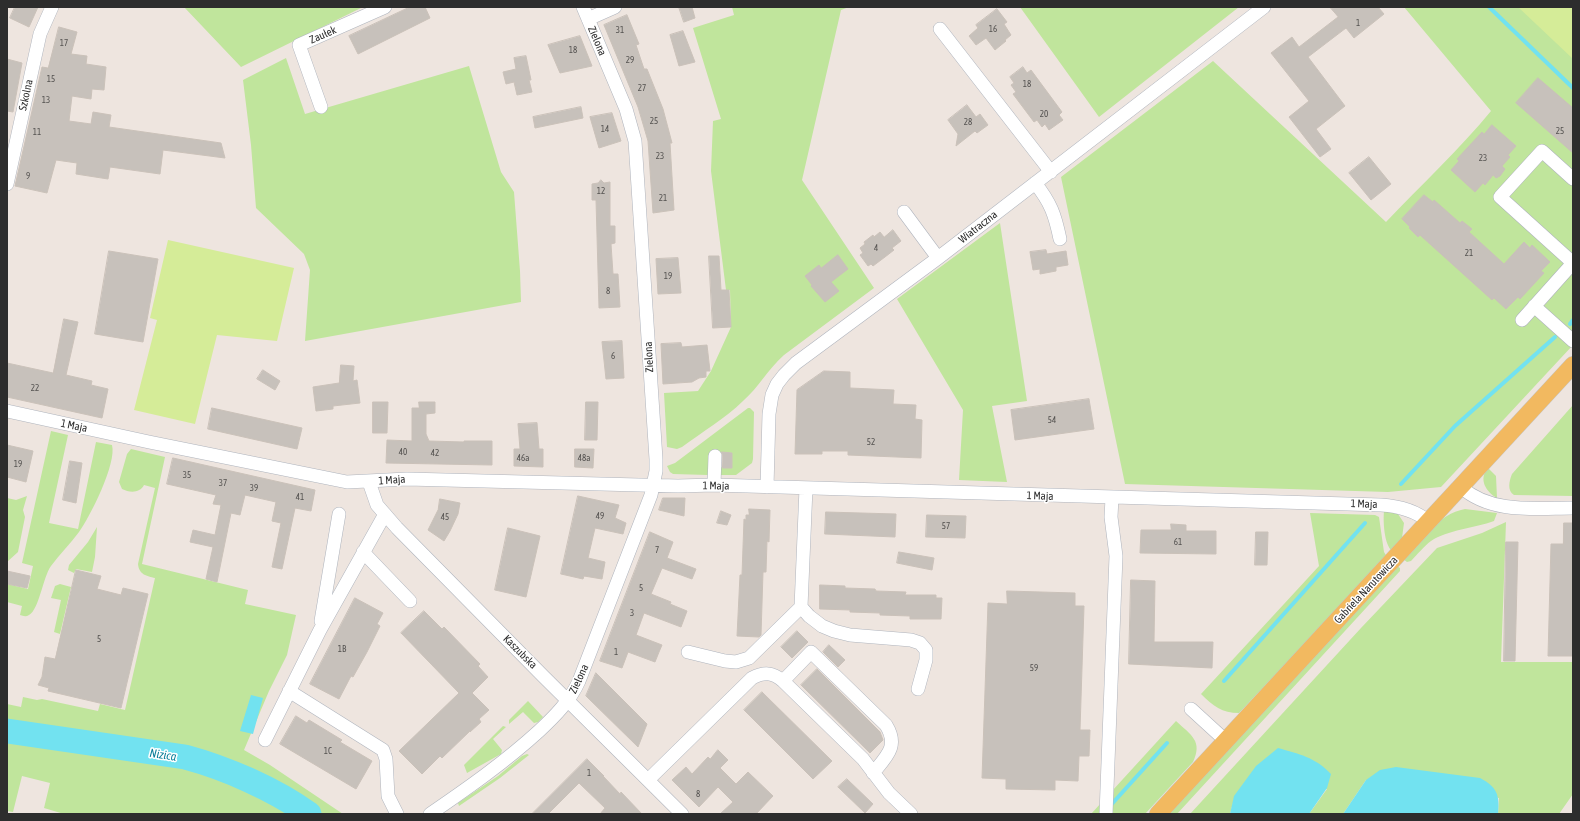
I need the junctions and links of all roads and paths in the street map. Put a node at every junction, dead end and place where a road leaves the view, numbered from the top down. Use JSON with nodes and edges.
{"nodes":[{"id":1,"x":52,"y":7,"type":"edge"},
{"id":2,"x":385,"y":7,"type":"edge"},
{"id":3,"x":615,"y":7,"type":"edge"},
{"id":4,"x":1264,"y":7,"type":"edge"},
{"id":5,"x":585,"y":13,"type":"edge"},
{"id":6,"x":940,"y":30,"type":"dead end"},
{"id":7,"x":321,"y":107,"type":"dead end"},
{"id":8,"x":1051,"y":172,"type":"junction"},
{"id":9,"x":1573,"y":179,"type":"edge"},
{"id":10,"x":7,"y":184,"type":"edge"},
{"id":11,"x":1035,"y":184,"type":"junction"},
{"id":12,"x":904,"y":212,"type":"dead end"},
{"id":13,"x":1060,"y":240,"type":"dead end"},
{"id":14,"x":938,"y":258,"type":"junction"},
{"id":15,"x":1573,"y":263,"type":"edge"},
{"id":16,"x":1534,"y":306,"type":"junction"},
{"id":17,"x":1522,"y":320,"type":"dead end"},
{"id":18,"x":1573,"y":341,"type":"edge"},
{"id":19,"x":1573,"y":365,"type":"edge"},
{"id":20,"x":7,"y":411,"type":"edge"},
{"id":21,"x":715,"y":456,"type":"dead end"},
{"id":22,"x":369,"y":482,"type":"junction"},
{"id":23,"x":653,"y":485,"type":"junction"},
{"id":24,"x":714,"y":485,"type":"junction"},
{"id":25,"x":767,"y":487,"type":"junction"},
{"id":26,"x":1461,"y":487,"type":"junction"},
{"id":27,"x":806,"y":488,"type":"junction"},
{"id":28,"x":1112,"y":498,"type":"junction"},
{"id":29,"x":1573,"y":508,"type":"edge"},
{"id":30,"x":339,"y":514,"type":"dead end"},
{"id":31,"x":385,"y":514,"type":"junction"},
{"id":32,"x":1429,"y":522,"type":"junction"},
{"id":33,"x":363,"y":552,"type":"junction"},
{"id":34,"x":327,"y":579,"type":"junction"},
{"id":35,"x":346,"y":582,"type":"junction"},
{"id":36,"x":410,"y":601,"type":"dead end"},
{"id":37,"x":801,"y":607,"type":"junction"},
{"id":38,"x":320,"y":630,"type":"junction"},
{"id":39,"x":688,"y":652,"type":"dead end"},
{"id":40,"x":783,"y":681,"type":"junction"},
{"id":41,"x":918,"y":689,"type":"dead end"},
{"id":42,"x":289,"y":691,"type":"junction"},
{"id":43,"x":568,"y":701,"type":"junction"},
{"id":44,"x":1190,"y":709,"type":"dead end"},
{"id":45,"x":265,"y":740,"type":"dead end"},
{"id":46,"x":1226,"y":741,"type":"junction"},
{"id":47,"x":873,"y":773,"type":"junction"},
{"id":48,"x":648,"y":780,"type":"junction"},
{"id":49,"x":1107,"y":809,"type":"edge"},
{"id":50,"x":397,"y":814,"type":"edge"},
{"id":51,"x":430,"y":814,"type":"edge"},
{"id":52,"x":682,"y":814,"type":"edge"},
{"id":53,"x":911,"y":814,"type":"edge"},
{"id":54,"x":1158,"y":814,"type":"edge"}],
"edges":[{"from":1,"to":10,"type":"street","name":"Szkolna"},
{"from":2,"to":7,"type":"street","name":"Zaułek"},
{"from":3,"to":5,"type":"street"},
{"from":4,"to":8,"type":"street","name":"Wiatraczna"},
{"from":5,"to":23,"type":"street","name":"Zielona"},
{"from":6,"to":8,"type":"street"},
{"from":8,"to":11,"type":"street","name":"Wiatraczna"},
{"from":9,"to":15,"type":"street"},
{"from":11,"to":13,"type":"street"},
{"from":11,"to":14,"type":"street","name":"Wiatraczna"},
{"from":12,"to":14,"type":"street"},
{"from":14,"to":25,"type":"street","name":"Wiatraczna"},
{"from":15,"to":16,"type":"street"},
{"from":16,"to":17,"type":"street"},
{"from":16,"to":18,"type":"street"},
{"from":19,"to":26,"type":"main road","name":"Gabriela Narutowicza"},
{"from":20,"to":22,"type":"street","name":"1 Maja"},
{"from":21,"to":24,"type":"street"},
{"from":22,"to":23,"type":"street","name":"1 Maja"},
{"from":22,"to":31,"type":"street","name":"Kaszubska"},
{"from":23,"to":24,"type":"street","name":"1 Maja"},
{"from":23,"to":43,"type":"street","name":"Zielona"},
{"from":24,"to":25,"type":"street","name":"1 Maja"},
{"from":25,"to":27,"type":"street","name":"1 Maja"},
{"from":26,"to":29,"type":"street"},
{"from":26,"to":32,"type":"main road","name":"Gabriela Narutowicza"},
{"from":27,"to":28,"type":"street","name":"1 Maja"},
{"from":27,"to":37,"type":"street"},
{"from":28,"to":32,"type":"street","name":"1 Maja"},
{"from":28,"to":49,"type":"street"},
{"from":30,"to":34,"type":"street"},
{"from":31,"to":33,"type":"street"},
{"from":31,"to":43,"type":"street","name":"Kaszubska"},
{"from":32,"to":46,"type":"main road","name":"Gabriela Narutowicza"},
{"from":33,"to":35,"type":"street"},
{"from":33,"to":36,"type":"street"},
{"from":34,"to":35,"type":"street"},
{"from":34,"to":38,"type":"street"},
{"from":35,"to":38,"type":"street"},
{"from":37,"to":39,"type":"street"},
{"from":37,"to":41,"type":"street"},
{"from":38,"to":42,"type":"street"},
{"from":40,"to":47,"type":"street"},
{"from":40,"to":47,"type":"street"},
{"from":40,"to":48,"type":"street"},
{"from":42,"to":45,"type":"street"},
{"from":42,"to":50,"type":"street"},
{"from":43,"to":48,"type":"street","name":"Kaszubska"},
{"from":43,"to":51,"type":"street","name":"Zielona"},
{"from":44,"to":46,"type":"street"},
{"from":46,"to":54,"type":"main road","name":"Gabriela Narutowicza"},
{"from":47,"to":53,"type":"street"},
{"from":48,"to":52,"type":"street","name":"Kaszubska"}]}
